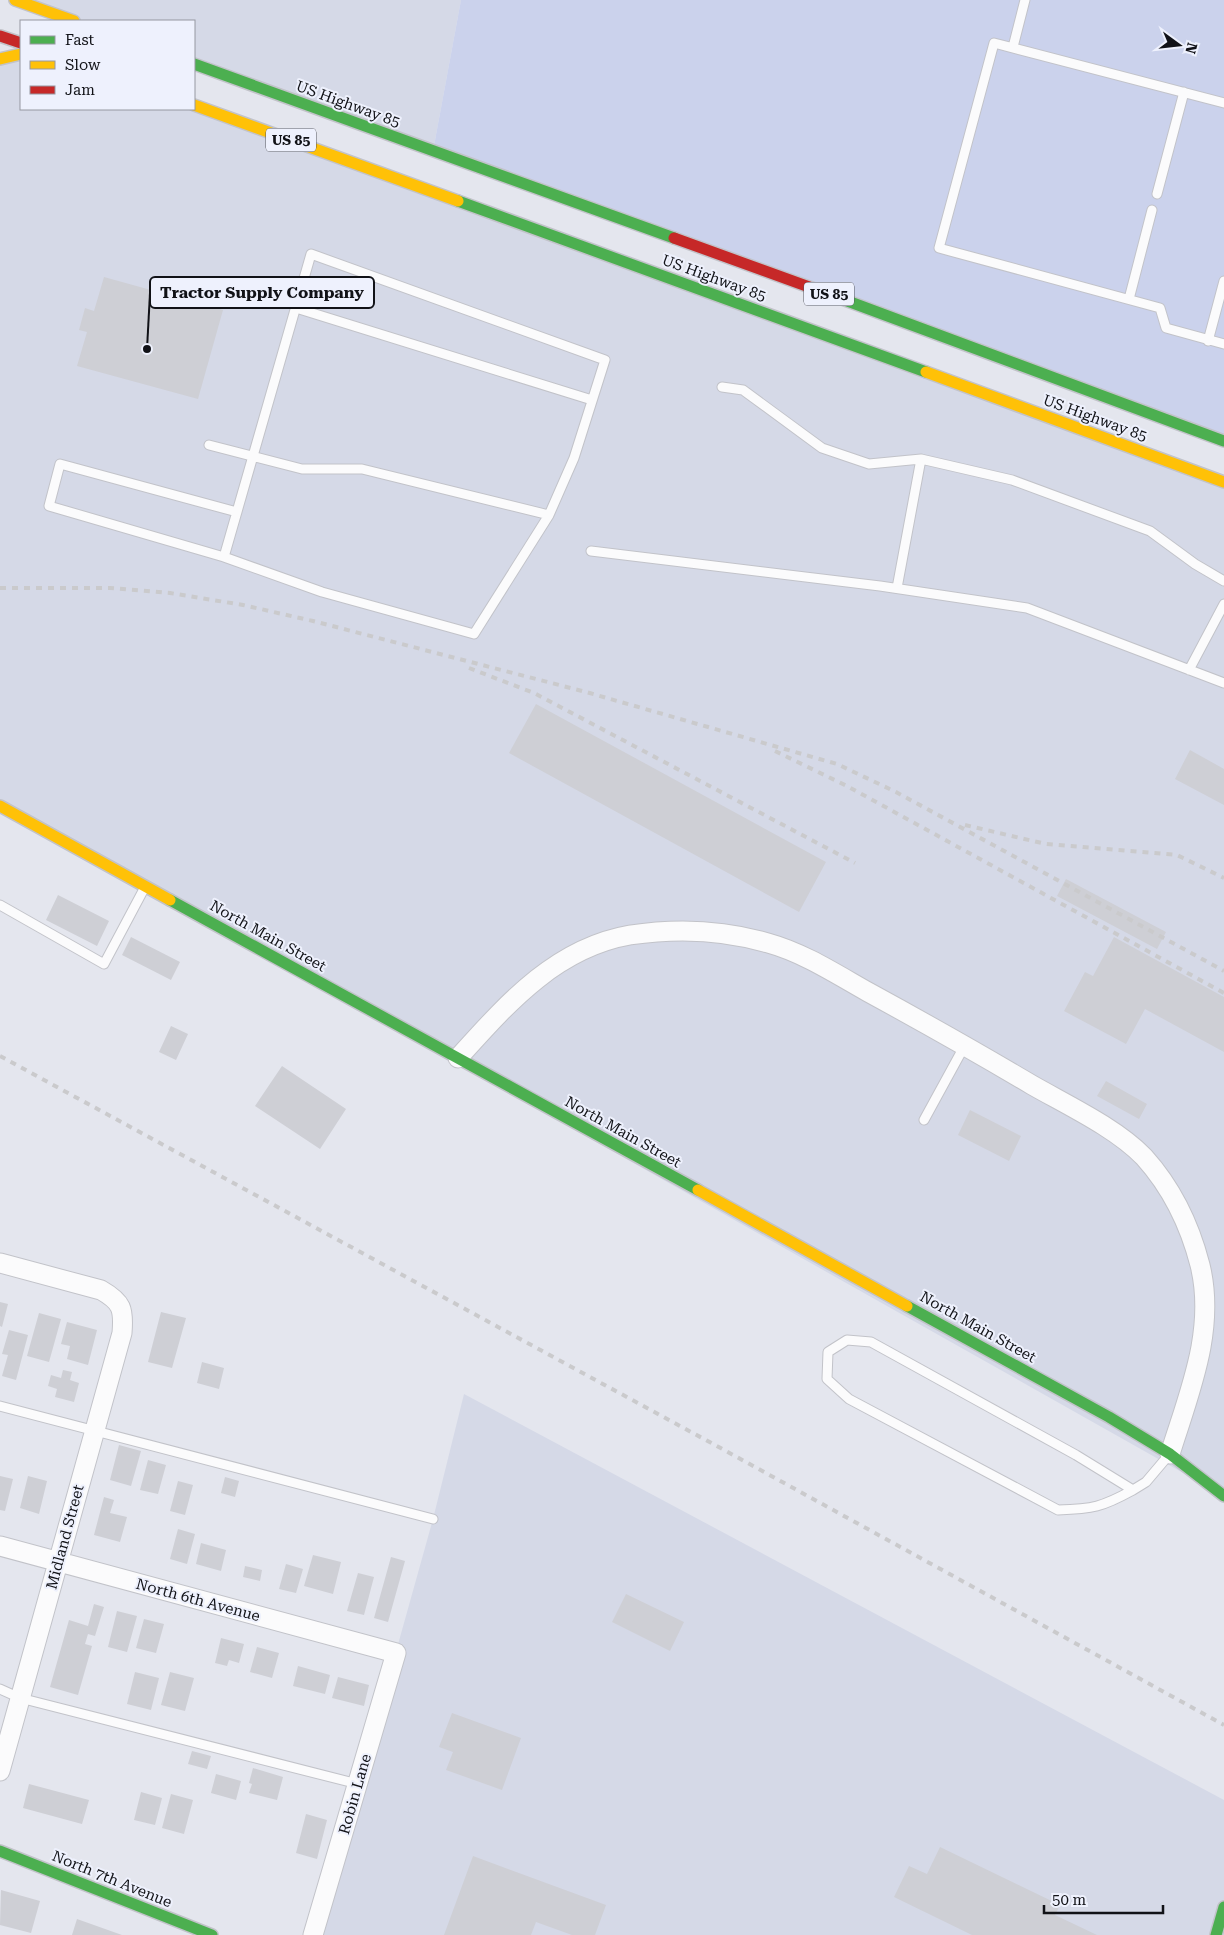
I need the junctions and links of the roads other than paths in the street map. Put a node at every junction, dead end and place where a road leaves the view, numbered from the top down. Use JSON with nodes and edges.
{"nodes":[{"id":1,"x":15,"y":0,"type":"edge"},
{"id":2,"x":1025,"y":0,"type":"edge"},
{"id":3,"x":71,"y":20,"type":"edge"},
{"id":4,"x":0,"y":36,"type":"edge"},
{"id":5,"x":20,"y":43,"type":"edge"},
{"id":6,"x":1013,"y":47,"type":"junction"},
{"id":7,"x":20,"y":54,"type":"edge"},
{"id":8,"x":0,"y":59,"type":"edge"},
{"id":9,"x":195,"y":64,"type":"edge"},
{"id":10,"x":1184,"y":92,"type":"junction"},
{"id":11,"x":1224,"y":103,"type":"edge"},
{"id":12,"x":195,"y":105,"type":"edge"},
{"id":13,"x":1157,"y":194,"type":"dead end"},
{"id":14,"x":1152,"y":210,"type":"dead end"},
{"id":15,"x":1224,"y":281,"type":"edge"},
{"id":16,"x":1129,"y":299,"type":"junction"},
{"id":17,"x":296,"y":308,"type":"junction"},
{"id":18,"x":1208,"y":341,"type":"junction"},
{"id":19,"x":1224,"y":344,"type":"edge"},
{"id":20,"x":722,"y":387,"type":"dead end"},
{"id":21,"x":592,"y":400,"type":"junction"},
{"id":22,"x":1224,"y":441,"type":"edge"},
{"id":23,"x":209,"y":445,"type":"dead end"},
{"id":24,"x":252,"y":456,"type":"junction"},
{"id":25,"x":921,"y":459,"type":"junction"},
{"id":26,"x":1224,"y":482,"type":"edge"},
{"id":27,"x":237,"y":512,"type":"junction"},
{"id":28,"x":549,"y":515,"type":"junction"},
{"id":29,"x":591,"y":551,"type":"dead end"},
{"id":30,"x":224,"y":557,"type":"junction"},
{"id":31,"x":1224,"y":581,"type":"edge"},
{"id":32,"x":897,"y":588,"type":"junction"},
{"id":33,"x":1224,"y":604,"type":"edge"},
{"id":34,"x":1190,"y":670,"type":"junction"},
{"id":35,"x":1224,"y":683,"type":"edge"},
{"id":36,"x":0,"y":806,"type":"edge"},
{"id":37,"x":146,"y":886,"type":"junction"},
{"id":38,"x":0,"y":905,"type":"edge"},
{"id":39,"x":965,"y":1045,"type":"junction"},
{"id":40,"x":458,"y":1058,"type":"junction"},
{"id":41,"x":924,"y":1120,"type":"dead end"},
{"id":42,"x":0,"y":1263,"type":"edge"},
{"id":43,"x":0,"y":1406,"type":"edge"},
{"id":44,"x":94,"y":1431,"type":"junction"},
{"id":45,"x":1170,"y":1454,"type":"junction"},
{"id":46,"x":1133,"y":1490,"type":"junction"},
{"id":47,"x":1224,"y":1496,"type":"edge"},
{"id":48,"x":434,"y":1519,"type":"dead end"},
{"id":49,"x":0,"y":1546,"type":"edge"},
{"id":50,"x":59,"y":1562,"type":"junction"},
{"id":51,"x":396,"y":1653,"type":"joint"},
{"id":52,"x":0,"y":1689,"type":"edge"},
{"id":53,"x":20,"y":1698,"type":"junction"},
{"id":54,"x":0,"y":1771,"type":"edge"},
{"id":55,"x":358,"y":1784,"type":"junction"},
{"id":56,"x":0,"y":1852,"type":"edge"},
{"id":57,"x":1224,"y":1906,"type":"edge"},
{"id":58,"x":212,"y":1935,"type":"edge"},
{"id":59,"x":313,"y":1935,"type":"edge"},
{"id":60,"x":1216,"y":1935,"type":"edge"}],
"edges":[{"from":1,"to":3,"type":"main road"},
{"from":2,"to":6,"type":"lane"},
{"from":4,"to":5,"type":"main road"},
{"from":6,"to":10,"type":"lane"},
{"from":6,"to":16,"type":"lane"},
{"from":7,"to":8,"type":"main road"},
{"from":9,"to":22,"type":"main road","name":"US Highway 85","number":"US 85"},
{"from":10,"to":11,"type":"lane"},
{"from":10,"to":13,"type":"lane"},
{"from":12,"to":26,"type":"main road","name":"US Highway 85","number":"US 85"},
{"from":14,"to":16,"type":"lane"},
{"from":15,"to":18,"type":"lane"},
{"from":16,"to":18,"type":"lane"},
{"from":17,"to":21,"type":"lane"},
{"from":17,"to":21,"type":"lane"},
{"from":17,"to":24,"type":"lane"},
{"from":18,"to":19,"type":"lane"},
{"from":20,"to":25,"type":"lane"},
{"from":21,"to":28,"type":"lane"},
{"from":23,"to":24,"type":"lane"},
{"from":24,"to":27,"type":"lane"},
{"from":24,"to":28,"type":"lane"},
{"from":25,"to":31,"type":"lane"},
{"from":25,"to":32,"type":"lane"},
{"from":27,"to":30,"type":"lane"},
{"from":27,"to":30,"type":"lane"},
{"from":28,"to":30,"type":"lane"},
{"from":29,"to":32,"type":"lane"},
{"from":32,"to":34,"type":"lane"},
{"from":33,"to":34,"type":"lane"},
{"from":34,"to":35,"type":"lane"},
{"from":36,"to":37,"type":"main road","name":"North Main Street"},
{"from":37,"to":38,"type":"lane"},
{"from":37,"to":40,"type":"main road","name":"North Main Street"},
{"from":39,"to":40,"type":"street"},
{"from":39,"to":41,"type":"lane"},
{"from":39,"to":45,"type":"street"},
{"from":40,"to":45,"type":"main road","name":"North Main Street"},
{"from":42,"to":44,"type":"street","name":"Midland Street"},
{"from":43,"to":44,"type":"lane"},
{"from":44,"to":48,"type":"lane"},
{"from":44,"to":50,"type":"street","name":"Midland Street"},
{"from":45,"to":46,"type":"lane"},
{"from":45,"to":47,"type":"main road","name":"North Main Street"},
{"from":46,"to":46,"type":"lane"},
{"from":49,"to":50,"type":"street","name":"North 6th Avenue"},
{"from":50,"to":51,"type":"street","name":"North 6th Avenue"},
{"from":50,"to":53,"type":"street","name":"Midland Street"},
{"from":51,"to":55,"type":"street","name":"Robin Lane"},
{"from":52,"to":53,"type":"lane"},
{"from":53,"to":54,"type":"street","name":"Midland Street"},
{"from":53,"to":55,"type":"lane"},
{"from":55,"to":59,"type":"street","name":"Robin Lane"},
{"from":56,"to":58,"type":"main road","name":"North 7th Avenue"},
{"from":57,"to":60,"type":"main road"}]}
